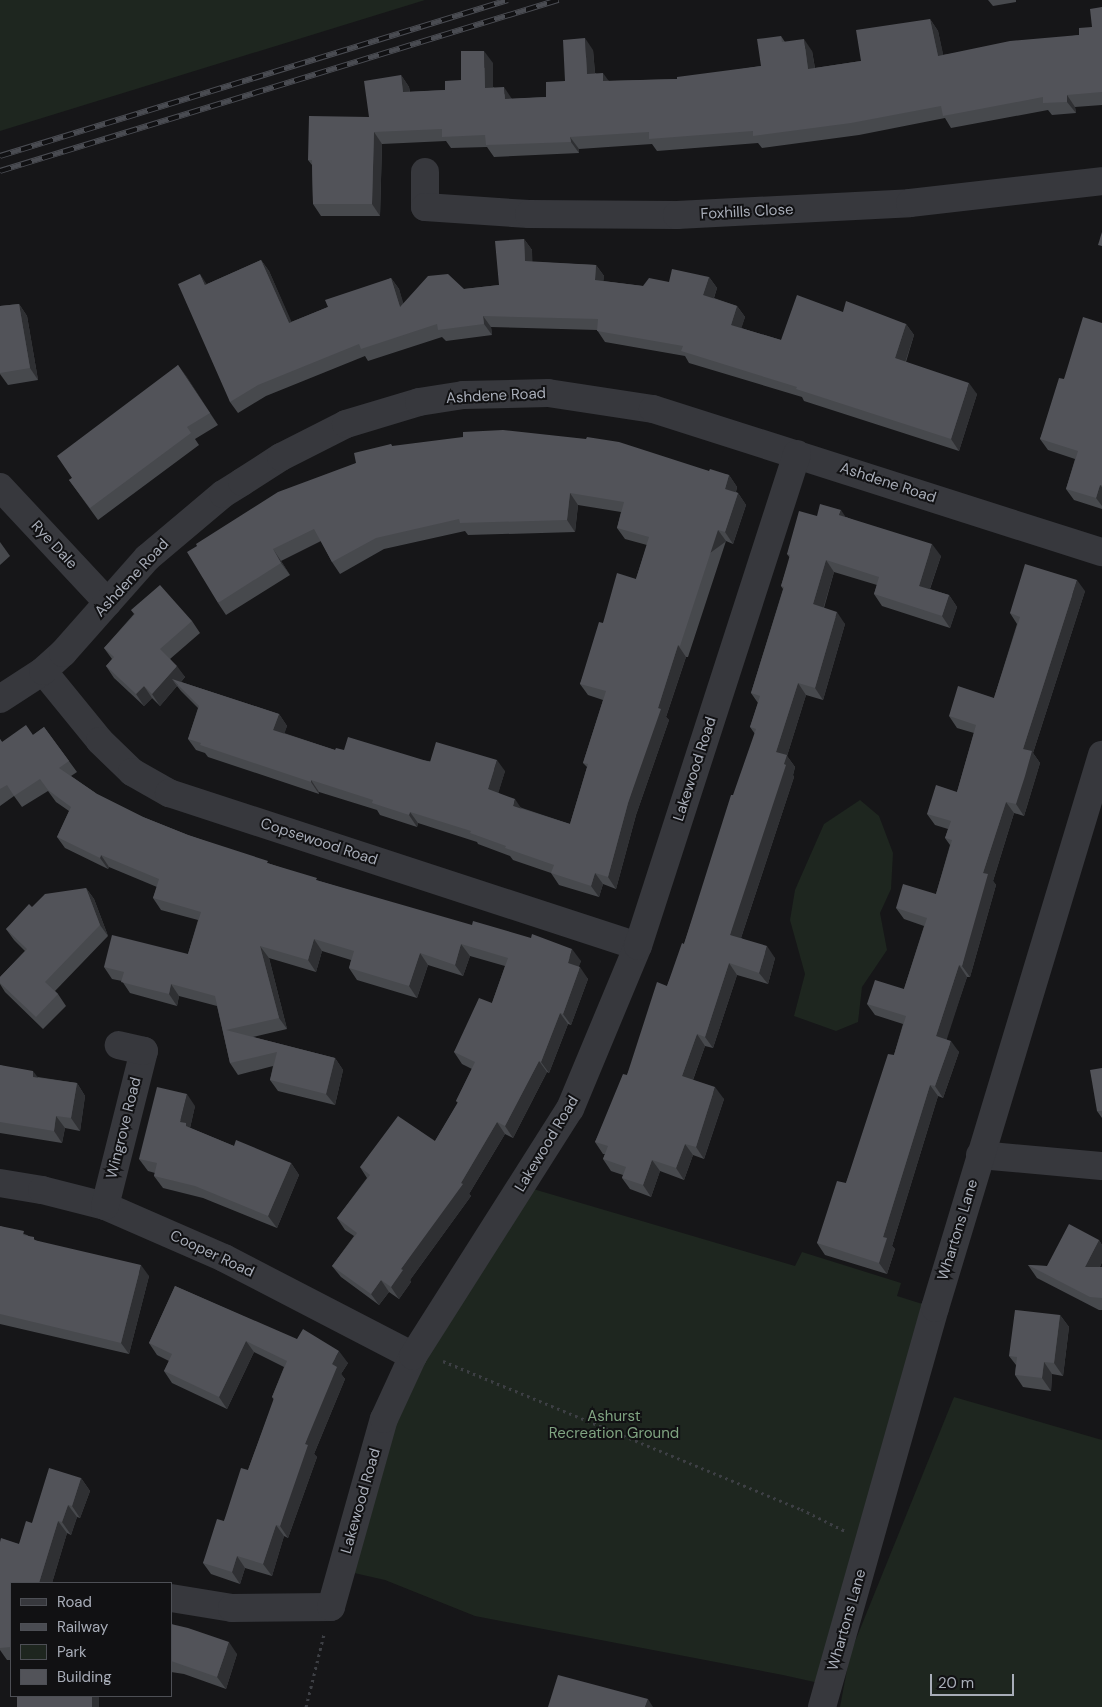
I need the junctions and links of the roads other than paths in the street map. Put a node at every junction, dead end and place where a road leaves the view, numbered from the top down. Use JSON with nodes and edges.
{"nodes":[{"id":1,"x":425,"y":172,"type":"dead end"},
{"id":2,"x":1102,"y":181,"type":"edge"},
{"id":3,"x":797,"y":454,"type":"junction"},
{"id":4,"x":0,"y":487,"type":"edge"},
{"id":5,"x":1102,"y":552,"type":"edge"},
{"id":6,"x":108,"y":603,"type":"junction"},
{"id":7,"x":43,"y":671,"type":"junction"},
{"id":8,"x":0,"y":699,"type":"edge"},
{"id":9,"x":1102,"y":756,"type":"edge"},
{"id":10,"x":638,"y":946,"type":"junction"},
{"id":11,"x":142,"y":1050,"type":"dead end"},
{"id":12,"x":980,"y":1155,"type":"junction"},
{"id":13,"x":1102,"y":1166,"type":"edge"},
{"id":14,"x":0,"y":1183,"type":"edge"},
{"id":15,"x":105,"y":1206,"type":"junction"},
{"id":16,"x":415,"y":1353,"type":"junction"},
{"id":17,"x":172,"y":1598,"type":"edge"},
{"id":18,"x":822,"y":1707,"type":"edge"}],
"edges":[{"from":1,"to":2,"type":"street","name":"Foxhills Close"},
{"from":3,"to":5,"type":"street","name":"Ashdene Road"},
{"from":3,"to":6,"type":"street","name":"Ashdene Road"},
{"from":3,"to":10,"type":"street","name":"Lakewood Road"},
{"from":4,"to":6,"type":"street","name":"Rye Dale"},
{"from":6,"to":7,"type":"street","name":"Ashdene Road"},
{"from":7,"to":8,"type":"street","name":"Ashdene Road"},
{"from":7,"to":10,"type":"street","name":"Copsewood Road"},
{"from":9,"to":12,"type":"street","name":"Whartons Lane"},
{"from":10,"to":16,"type":"street","name":"Lakewood Road"},
{"from":11,"to":15,"type":"street","name":"Wingrove Road"},
{"from":12,"to":13,"type":"street"},
{"from":12,"to":18,"type":"street","name":"Whartons Lane"},
{"from":14,"to":15,"type":"street","name":"Cooper Road"},
{"from":15,"to":16,"type":"street","name":"Cooper Road"},
{"from":16,"to":17,"type":"street","name":"Lakewood Road"}]}
